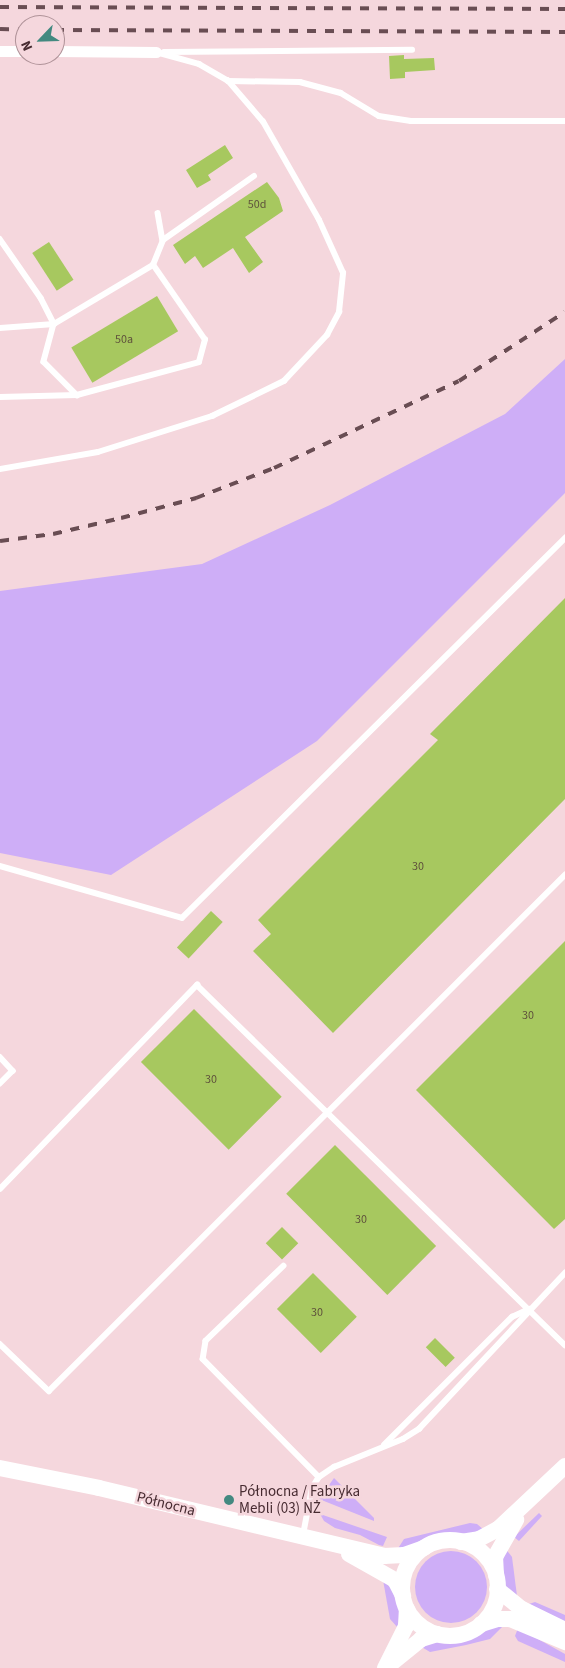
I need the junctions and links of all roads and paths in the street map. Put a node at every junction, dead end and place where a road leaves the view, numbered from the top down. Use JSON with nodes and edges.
{"nodes":[{"id":1,"x":412,"y":50,"type":"dead end"},
{"id":2,"x":0,"y":51,"type":"edge"},
{"id":3,"x":15,"y":51,"type":"edge"},
{"id":4,"x":65,"y":51,"type":"edge"},
{"id":5,"x":156,"y":52,"type":"junction"},
{"id":6,"x":228,"y":81,"type":"junction"},
{"id":7,"x":565,"y":121,"type":"edge"},
{"id":8,"x":254,"y":176,"type":"dead end"},
{"id":9,"x":158,"y":213,"type":"dead end"},
{"id":10,"x":0,"y":239,"type":"edge"},
{"id":11,"x":163,"y":240,"type":"junction"},
{"id":12,"x":153,"y":265,"type":"junction"},
{"id":13,"x":54,"y":324,"type":"junction"},
{"id":14,"x":0,"y":328,"type":"edge"},
{"id":15,"x":77,"y":395,"type":"junction"},
{"id":16,"x":0,"y":397,"type":"edge"},
{"id":17,"x":0,"y":469,"type":"edge"},
{"id":18,"x":565,"y":538,"type":"edge"},
{"id":19,"x":0,"y":866,"type":"edge"},
{"id":20,"x":565,"y":875,"type":"edge"},
{"id":21,"x":0,"y":1057,"type":"edge"},
{"id":22,"x":0,"y":1084,"type":"edge"},
{"id":23,"x":327,"y":1113,"type":"junction"},
{"id":24,"x":0,"y":1189,"type":"edge"},
{"id":25,"x":284,"y":1266,"type":"dead end"},
{"id":26,"x":565,"y":1274,"type":"edge"},
{"id":27,"x":530,"y":1309,"type":"junction"},
{"id":28,"x":0,"y":1344,"type":"edge"},
{"id":29,"x":565,"y":1345,"type":"edge"},
{"id":30,"x":381,"y":1448,"type":"junction"},
{"id":31,"x":565,"y":1466,"type":"edge"},
{"id":32,"x":0,"y":1468,"type":"edge"},
{"id":33,"x":319,"y":1477,"type":"junction"},
{"id":34,"x":526,"y":1506,"type":"junction"},
{"id":35,"x":302,"y":1535,"type":"junction"},
{"id":36,"x":461,"y":1542,"type":"junction"},
{"id":37,"x":330,"y":1543,"type":"junction"},
{"id":38,"x":424,"y":1548,"type":"junction"},
{"id":39,"x":496,"y":1582,"type":"junction"},
{"id":40,"x":405,"y":1602,"type":"junction"},
{"id":41,"x":481,"y":1624,"type":"junction"},
{"id":42,"x":565,"y":1630,"type":"edge"},
{"id":43,"x":437,"y":1634,"type":"junction"},
{"id":44,"x":565,"y":1642,"type":"edge"},
{"id":45,"x":385,"y":1668,"type":"edge"}],
"edges":[{"from":1,"to":5,"type":"lane"},
{"from":2,"to":3,"type":"street"},
{"from":4,"to":5,"type":"street"},
{"from":5,"to":6,"type":"lane"},
{"from":6,"to":7,"type":"lane"},
{"from":6,"to":17,"type":"lane"},
{"from":8,"to":11,"type":"lane"},
{"from":9,"to":11,"type":"lane"},
{"from":10,"to":13,"type":"lane"},
{"from":11,"to":12,"type":"lane"},
{"from":12,"to":13,"type":"lane"},
{"from":12,"to":15,"type":"lane"},
{"from":13,"to":14,"type":"lane"},
{"from":13,"to":15,"type":"lane"},
{"from":15,"to":16,"type":"lane"},
{"from":18,"to":19,"type":"lane"},
{"from":20,"to":23,"type":"lane"},
{"from":21,"to":22,"type":"lane"},
{"from":23,"to":24,"type":"lane"},
{"from":23,"to":27,"type":"lane"},
{"from":23,"to":28,"type":"lane"},
{"from":25,"to":33,"type":"lane"},
{"from":26,"to":27,"type":"lane"},
{"from":27,"to":29,"type":"lane"},
{"from":27,"to":30,"type":"lane"},
{"from":27,"to":30,"type":"lane"},
{"from":30,"to":33,"type":"lane"},
{"from":31,"to":34,"type":"street"},
{"from":32,"to":35,"type":"street","name":"Północna"},
{"from":33,"to":35,"type":"lane"},
{"from":34,"to":36,"type":"street"},
{"from":34,"to":39,"type":"street"},
{"from":35,"to":37,"type":"street","name":"Północna"},
{"from":36,"to":38,"type":"street"},
{"from":36,"to":39,"type":"street"},
{"from":37,"to":38,"type":"street","name":"Północna"},
{"from":37,"to":40,"type":"street","name":"Północna"},
{"from":38,"to":40,"type":"street"},
{"from":39,"to":41,"type":"street"},
{"from":39,"to":42,"type":"street"},
{"from":40,"to":43,"type":"street"},
{"from":40,"to":45,"type":"street"},
{"from":41,"to":43,"type":"street"},
{"from":41,"to":44,"type":"street"},
{"from":43,"to":45,"type":"street"}]}
